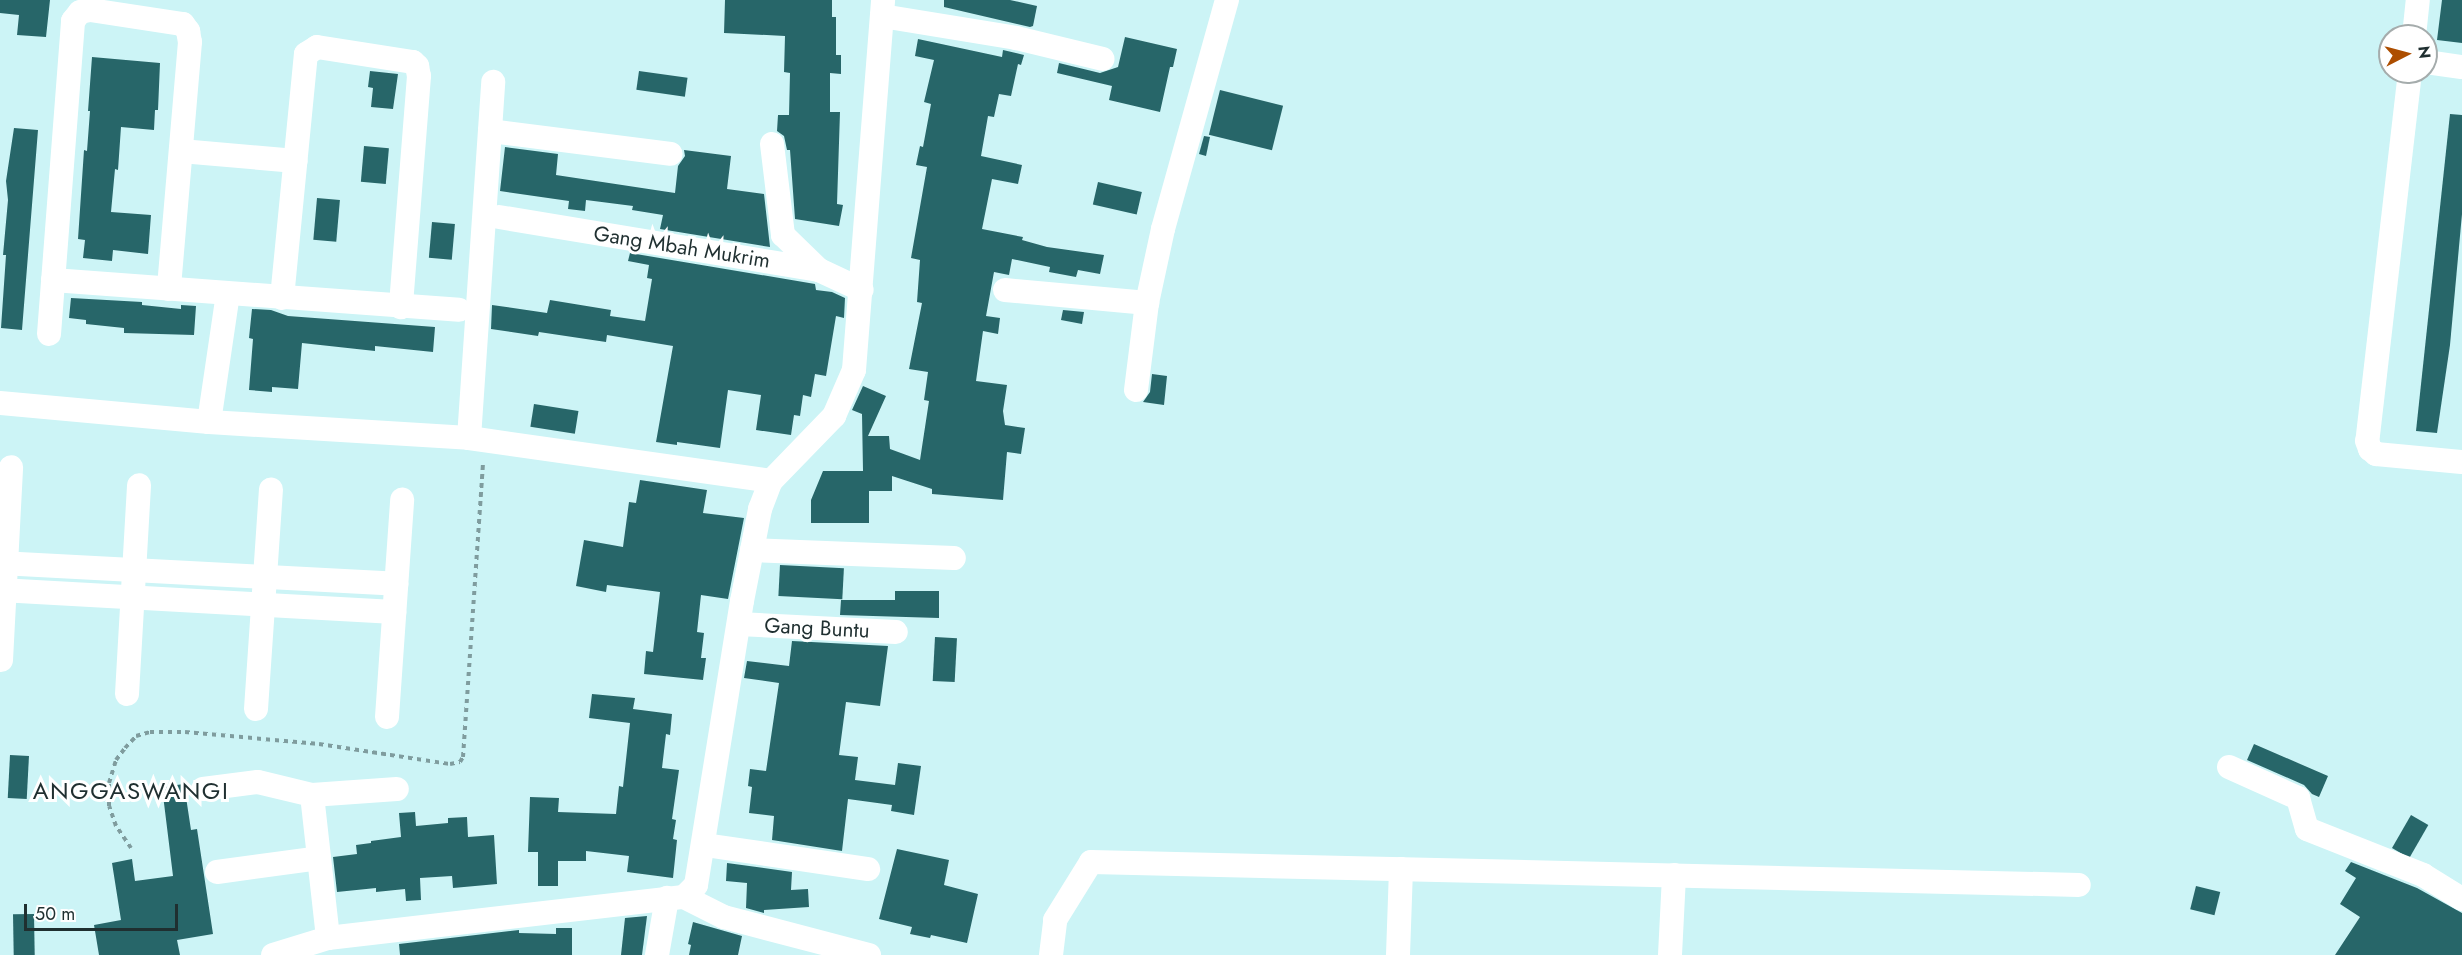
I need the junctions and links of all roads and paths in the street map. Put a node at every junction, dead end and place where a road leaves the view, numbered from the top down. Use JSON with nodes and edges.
{"nodes":[{"id":1,"x":1227,"y":0,"type":"edge"},
{"id":2,"x":2418,"y":0,"type":"edge"},
{"id":3,"x":883,"y":8,"type":"edge"},
{"id":4,"x":2415,"y":24,"type":"edge"},
{"id":5,"x":1103,"y":59,"type":"dead end"},
{"id":6,"x":2438,"y":64,"type":"edge"},
{"id":7,"x":2462,"y":67,"type":"edge"},
{"id":8,"x":493,"y":82,"type":"dead end"},
{"id":9,"x":2409,"y":84,"type":"edge"},
{"id":10,"x":490,"y":131,"type":"junction"},
{"id":11,"x":772,"y":144,"type":"dead end"},
{"id":12,"x":181,"y":151,"type":"junction"},
{"id":13,"x":671,"y":154,"type":"dead end"},
{"id":14,"x":296,"y":161,"type":"junction"},
{"id":15,"x":499,"y":217,"type":"dead end"},
{"id":16,"x":819,"y":270,"type":"junction"},
{"id":17,"x":53,"y":280,"type":"junction"},
{"id":18,"x":169,"y":289,"type":"junction"},
{"id":19,"x":862,"y":290,"type":"junction"},
{"id":20,"x":1005,"y":290,"type":"dead end"},
{"id":21,"x":228,"y":294,"type":"junction"},
{"id":22,"x":282,"y":298,"type":"junction"},
{"id":23,"x":1147,"y":303,"type":"junction"},
{"id":24,"x":401,"y":307,"type":"junction"},
{"id":25,"x":459,"y":310,"type":"dead end"},
{"id":26,"x":49,"y":334,"type":"dead end"},
{"id":27,"x":1136,"y":390,"type":"dead end"},
{"id":28,"x":0,"y":404,"type":"edge"},
{"id":29,"x":209,"y":422,"type":"junction"},
{"id":30,"x":477,"y":439,"type":"junction"},
{"id":31,"x":2462,"y":462,"type":"edge"},
{"id":32,"x":10,"y":467,"type":"dead end"},
{"id":33,"x":139,"y":485,"type":"dead end"},
{"id":34,"x":271,"y":490,"type":"dead end"},
{"id":35,"x":766,"y":493,"type":"junction"},
{"id":36,"x":402,"y":500,"type":"dead end"},
{"id":37,"x":752,"y":550,"type":"junction"},
{"id":38,"x":954,"y":558,"type":"dead end"},
{"id":39,"x":3,"y":563,"type":"edge"},
{"id":40,"x":134,"y":570,"type":"junction"},
{"id":41,"x":265,"y":576,"type":"junction"},
{"id":42,"x":396,"y":584,"type":"junction"},
{"id":43,"x":2,"y":590,"type":"edge"},
{"id":44,"x":132,"y":597,"type":"junction"},
{"id":45,"x":263,"y":604,"type":"junction"},
{"id":46,"x":394,"y":612,"type":"junction"},
{"id":47,"x":739,"y":624,"type":"junction"},
{"id":48,"x":896,"y":632,"type":"dead end"},
{"id":49,"x":1,"y":660,"type":"edge"},
{"id":50,"x":127,"y":694,"type":"dead end"},
{"id":51,"x":256,"y":709,"type":"dead end"},
{"id":52,"x":387,"y":717,"type":"dead end"},
{"id":53,"x":2229,"y":767,"type":"dead end"},
{"id":54,"x":203,"y":789,"type":"dead end"},
{"id":55,"x":397,"y":789,"type":"dead end"},
{"id":56,"x":312,"y":795,"type":"junction"},
{"id":57,"x":705,"y":845,"type":"junction"},
{"id":58,"x":131,"y":848,"type":"dead end"},
{"id":59,"x":319,"y":858,"type":"junction"},
{"id":60,"x":868,"y":869,"type":"dead end"},
{"id":61,"x":1401,"y":869,"type":"junction"},
{"id":62,"x":217,"y":872,"type":"dead end"},
{"id":63,"x":1674,"y":875,"type":"junction"},
{"id":64,"x":2079,"y":885,"type":"dead end"},
{"id":65,"x":675,"y":897,"type":"junction"},
{"id":66,"x":2462,"y":899,"type":"edge"},
{"id":67,"x":328,"y":938,"type":"junction"},
{"id":68,"x":273,"y":955,"type":"edge"},
{"id":69,"x":657,"y":955,"type":"edge"},
{"id":70,"x":869,"y":955,"type":"edge"},
{"id":71,"x":1051,"y":955,"type":"edge"},
{"id":72,"x":1398,"y":955,"type":"edge"},
{"id":73,"x":1670,"y":955,"type":"edge"}],
"edges":[{"from":1,"to":23,"type":"street"},
{"from":2,"to":4,"type":"street"},
{"from":3,"to":5,"type":"street"},
{"from":3,"to":19,"type":"street"},
{"from":6,"to":7,"type":"street"},
{"from":8,"to":10,"type":"street"},
{"from":9,"to":31,"type":"street"},
{"from":10,"to":13,"type":"street"},
{"from":10,"to":30,"type":"street"},
{"from":11,"to":16,"type":"street"},
{"from":12,"to":14,"type":"street"},
{"from":12,"to":17,"type":"street"},
{"from":12,"to":18,"type":"street"},
{"from":14,"to":22,"type":"street"},
{"from":14,"to":24,"type":"street"},
{"from":15,"to":16,"type":"street","name":"Gang Mbah Mukrim"},
{"from":16,"to":19,"type":"street","name":"Gang Mbah Mukrim"},
{"from":17,"to":18,"type":"street"},
{"from":17,"to":26,"type":"street"},
{"from":18,"to":21,"type":"street"},
{"from":19,"to":35,"type":"street"},
{"from":20,"to":23,"type":"street"},
{"from":21,"to":22,"type":"street"},
{"from":21,"to":29,"type":"street"},
{"from":22,"to":24,"type":"street"},
{"from":23,"to":27,"type":"street"},
{"from":24,"to":25,"type":"street"},
{"from":28,"to":29,"type":"street"},
{"from":29,"to":30,"type":"street"},
{"from":30,"to":35,"type":"street"},
{"from":30,"to":58,"type":"path"},
{"from":32,"to":39,"type":"street"},
{"from":33,"to":40,"type":"street"},
{"from":34,"to":41,"type":"street"},
{"from":35,"to":37,"type":"street"},
{"from":36,"to":42,"type":"street"},
{"from":37,"to":38,"type":"street"},
{"from":37,"to":47,"type":"street"},
{"from":39,"to":40,"type":"street"},
{"from":39,"to":43,"type":"street"},
{"from":40,"to":41,"type":"street"},
{"from":40,"to":44,"type":"street"},
{"from":41,"to":42,"type":"street"},
{"from":41,"to":45,"type":"street"},
{"from":42,"to":46,"type":"street"},
{"from":43,"to":44,"type":"street"},
{"from":43,"to":49,"type":"street"},
{"from":44,"to":45,"type":"street"},
{"from":44,"to":50,"type":"street"},
{"from":45,"to":46,"type":"street"},
{"from":45,"to":51,"type":"street"},
{"from":46,"to":52,"type":"street"},
{"from":47,"to":48,"type":"street","name":"Gang Buntu"},
{"from":47,"to":57,"type":"street"},
{"from":53,"to":66,"type":"street"},
{"from":54,"to":56,"type":"street"},
{"from":55,"to":56,"type":"street"},
{"from":56,"to":59,"type":"street"},
{"from":57,"to":60,"type":"street"},
{"from":57,"to":65,"type":"street"},
{"from":59,"to":62,"type":"street"},
{"from":59,"to":67,"type":"street"},
{"from":61,"to":63,"type":"street"},
{"from":61,"to":71,"type":"street"},
{"from":61,"to":72,"type":"street"},
{"from":63,"to":64,"type":"street"},
{"from":63,"to":73,"type":"street"},
{"from":65,"to":67,"type":"street"},
{"from":65,"to":69,"type":"street"},
{"from":65,"to":70,"type":"street"},
{"from":67,"to":68,"type":"street"}]}
